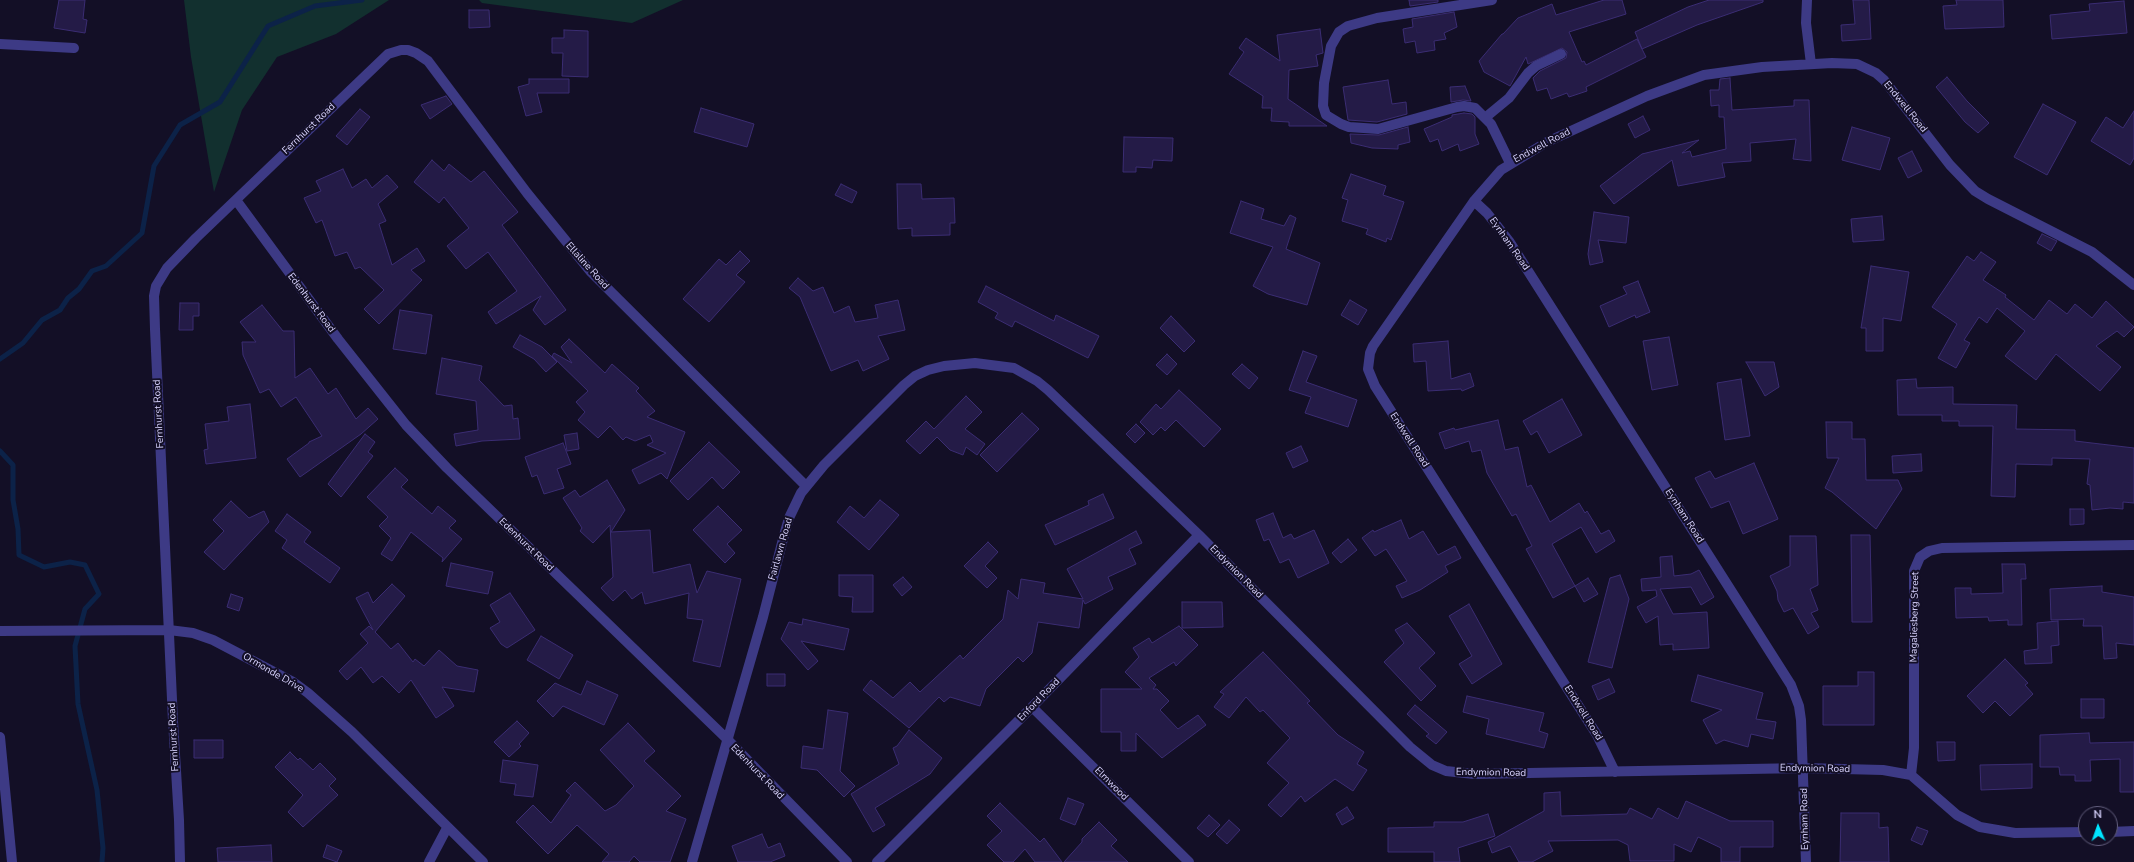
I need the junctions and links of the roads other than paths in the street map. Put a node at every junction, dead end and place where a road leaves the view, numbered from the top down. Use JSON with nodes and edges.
{"nodes":[{"id":1,"x":1492,"y":0,"type":"edge"},
{"id":2,"x":1807,"y":0,"type":"edge"},
{"id":3,"x":0,"y":44,"type":"edge"},
{"id":4,"x":74,"y":48,"type":"dead end"},
{"id":5,"x":1561,"y":54,"type":"dead end"},
{"id":6,"x":382,"y":59,"type":"joint"},
{"id":7,"x":1811,"y":64,"type":"junction"},
{"id":8,"x":1486,"y":117,"type":"junction"},
{"id":9,"x":1510,"y":163,"type":"junction"},
{"id":10,"x":236,"y":200,"type":"junction"},
{"id":11,"x":1474,"y":201,"type":"junction"},
{"id":12,"x":2134,"y":285,"type":"edge"},
{"id":13,"x":1014,"y":368,"type":"joint"},
{"id":14,"x":806,"y":486,"type":"junction"},
{"id":15,"x":1199,"y":535,"type":"junction"},
{"id":16,"x":2134,"y":545,"type":"edge"},
{"id":17,"x":169,"y":630,"type":"junction"},
{"id":18,"x":0,"y":631,"type":"edge"},
{"id":19,"x":1032,"y":707,"type":"junction"},
{"id":20,"x":0,"y":737,"type":"edge"},
{"id":21,"x":727,"y":739,"type":"junction"},
{"id":22,"x":1804,"y":768,"type":"junction"},
{"id":23,"x":1615,"y":772,"type":"junction"},
{"id":24,"x":1911,"y":775,"type":"junction"},
{"id":25,"x":447,"y":828,"type":"junction"},
{"id":26,"x":2078,"y":832,"type":"edge"},
{"id":27,"x":2118,"y":832,"type":"edge"},
{"id":28,"x":2134,"y":832,"type":"edge"},
{"id":29,"x":12,"y":862,"type":"edge"},
{"id":30,"x":180,"y":862,"type":"edge"},
{"id":31,"x":429,"y":862,"type":"edge"},
{"id":32,"x":483,"y":862,"type":"edge"},
{"id":33,"x":692,"y":862,"type":"edge"},
{"id":34,"x":847,"y":862,"type":"edge"},
{"id":35,"x":877,"y":862,"type":"edge"},
{"id":36,"x":1189,"y":862,"type":"edge"},
{"id":37,"x":1806,"y":862,"type":"edge"}],
"edges":[{"from":1,"to":8,"type":"street"},
{"from":2,"to":7,"type":"street"},
{"from":3,"to":4,"type":"street"},
{"from":5,"to":8,"type":"street"},
{"from":6,"to":10,"type":"street","name":"Fernhurst Road"},
{"from":6,"to":14,"type":"street","name":"Ellaline Road"},
{"from":7,"to":9,"type":"street","name":"Endwell Road"},
{"from":7,"to":12,"type":"street","name":"Endwell Road"},
{"from":8,"to":9,"type":"street"},
{"from":9,"to":11,"type":"street","name":"Endwell Road"},
{"from":10,"to":17,"type":"street","name":"Fernhurst Road"},
{"from":10,"to":21,"type":"street","name":"Edenhurst Road"},
{"from":11,"to":22,"type":"street","name":"Eynham Road"},
{"from":11,"to":23,"type":"street","name":"Endwell Road"},
{"from":13,"to":14,"type":"street","name":"Fairlawn Road"},
{"from":13,"to":15,"type":"street","name":"Endymion Road"},
{"from":14,"to":21,"type":"street","name":"Fairlawn Road"},
{"from":15,"to":19,"type":"street","name":"Enford Road"},
{"from":15,"to":23,"type":"street","name":"Endymion Road"},
{"from":16,"to":24,"type":"street","name":"Magaliesberg Street"},
{"from":17,"to":18,"type":"street","name":"Ormonde Drive"},
{"from":17,"to":25,"type":"street","name":"Ormonde Drive"},
{"from":17,"to":30,"type":"street","name":"Fernhurst Road"},
{"from":19,"to":35,"type":"street","name":"Enford Road"},
{"from":19,"to":36,"type":"street","name":"Elmwood"},
{"from":20,"to":29,"type":"street"},
{"from":21,"to":33,"type":"street","name":"Fairlawn Road"},
{"from":21,"to":34,"type":"street","name":"Edenhurst Road"},
{"from":22,"to":23,"type":"street","name":"Endymion Road"},
{"from":22,"to":24,"type":"street","name":"Endymion Road"},
{"from":22,"to":37,"type":"street","name":"Eynham Road"},
{"from":24,"to":26,"type":"street"},
{"from":25,"to":31,"type":"street"},
{"from":25,"to":32,"type":"street","name":"Ormonde Drive"},
{"from":27,"to":28,"type":"street"}]}
